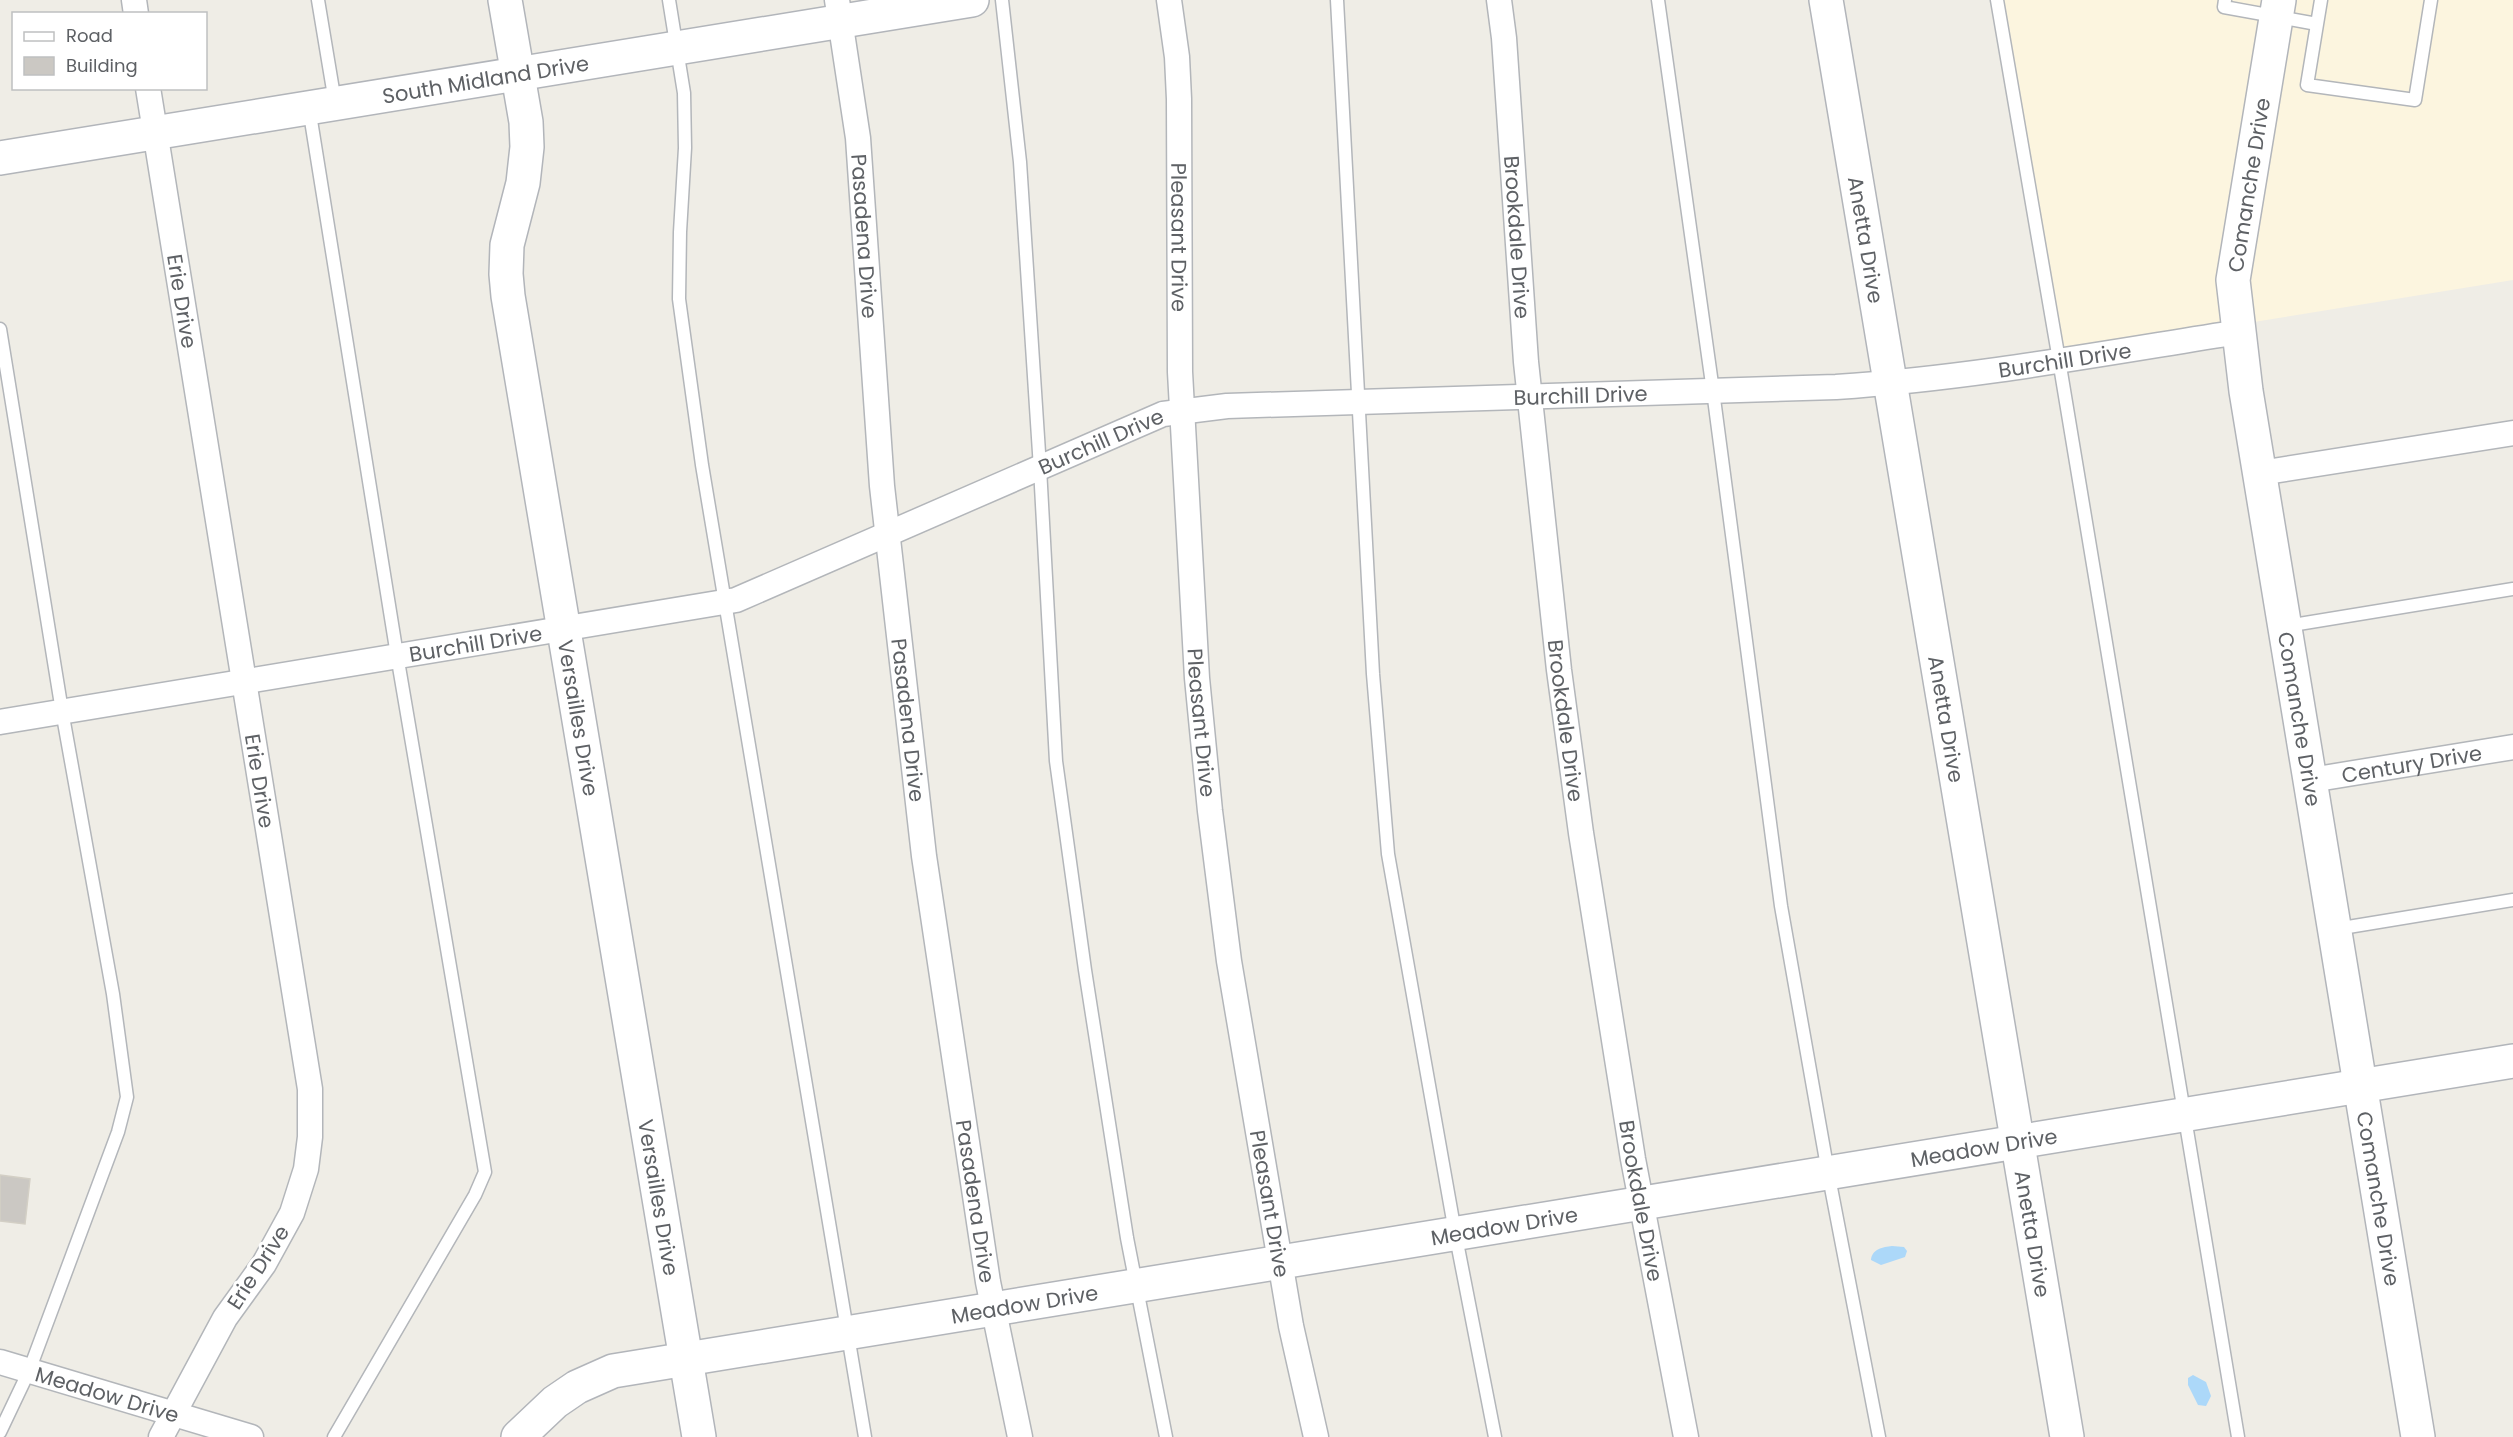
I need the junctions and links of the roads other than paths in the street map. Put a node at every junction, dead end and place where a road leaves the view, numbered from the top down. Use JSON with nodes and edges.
{"nodes":[{"id":1,"x":318,"y":0,"type":"edge"},
{"id":2,"x":505,"y":0,"type":"edge"},
{"id":3,"x":669,"y":0,"type":"edge"},
{"id":4,"x":972,"y":0,"type":"edge"},
{"id":5,"x":1002,"y":0,"type":"edge"},
{"id":6,"x":1169,"y":0,"type":"edge"},
{"id":7,"x":1337,"y":0,"type":"edge"},
{"id":8,"x":1499,"y":0,"type":"edge"},
{"id":9,"x":1658,"y":0,"type":"edge"},
{"id":10,"x":1826,"y":0,"type":"edge"},
{"id":11,"x":1997,"y":0,"type":"edge"},
{"id":12,"x":2225,"y":0,"type":"edge"},
{"id":13,"x":2321,"y":0,"type":"edge"},
{"id":14,"x":2431,"y":0,"type":"edge"},
{"id":15,"x":2278,"y":9,"type":"edge"},
{"id":16,"x":839,"y":11,"type":"edge"},
{"id":17,"x":2317,"y":24,"type":"junction"},
{"id":18,"x":677,"y":48,"type":"junction"},
{"id":19,"x":516,"y":73,"type":"junction"},
{"id":20,"x":148,"y":90,"type":"edge"},
{"id":21,"x":322,"y":105,"type":"junction"},
{"id":22,"x":154,"y":132,"type":"junction"},
{"id":23,"x":0,"y":158,"type":"edge"},
{"id":24,"x":0,"y":329,"type":"edge"},
{"id":25,"x":2239,"y":332,"type":"junction"},
{"id":26,"x":2059,"y":360,"type":"junction"},
{"id":27,"x":1891,"y":383,"type":"junction"},
{"id":28,"x":1713,"y":391,"type":"junction"},
{"id":29,"x":1529,"y":396,"type":"junction"},
{"id":30,"x":1359,"y":401,"type":"junction"},
{"id":31,"x":1182,"y":411,"type":"junction"},
{"id":32,"x":2513,"y":433,"type":"edge"},
{"id":33,"x":1040,"y":468,"type":"junction"},
{"id":34,"x":2260,"y":473,"type":"junction"},
{"id":35,"x":887,"y":533,"type":"junction"},
{"id":36,"x":2513,"y":589,"type":"edge"},
{"id":37,"x":726,"y":602,"type":"junction"},
{"id":38,"x":2285,"y":626,"type":"junction"},
{"id":39,"x":564,"y":628,"type":"junction"},
{"id":40,"x":397,"y":655,"type":"junction"},
{"id":41,"x":244,"y":680,"type":"junction"},
{"id":42,"x":62,"y":711,"type":"junction"},
{"id":43,"x":0,"y":722,"type":"edge"},
{"id":44,"x":2513,"y":747,"type":"edge"},
{"id":45,"x":2311,"y":780,"type":"junction"},
{"id":46,"x":2513,"y":900,"type":"edge"},
{"id":47,"x":2335,"y":929,"type":"junction"},
{"id":48,"x":2513,"y":1061,"type":"edge"},
{"id":49,"x":2360,"y":1085,"type":"junction"},
{"id":50,"x":2184,"y":1114,"type":"junction"},
{"id":51,"x":2017,"y":1141,"type":"junction"},
{"id":52,"x":1828,"y":1172,"type":"junction"},
{"id":53,"x":1641,"y":1202,"type":"junction"},
{"id":54,"x":1455,"y":1232,"type":"junction"},
{"id":55,"x":1280,"y":1261,"type":"junction"},
{"id":56,"x":1135,"y":1285,"type":"junction"},
{"id":57,"x":993,"y":1309,"type":"junction"},
{"id":58,"x":847,"y":1333,"type":"junction"},
{"id":59,"x":686,"y":1359,"type":"junction"},
{"id":60,"x":0,"y":1362,"type":"edge"},
{"id":61,"x":29,"y":1371,"type":"junction"},
{"id":62,"x":175,"y":1413,"type":"junction"},
{"id":63,"x":0,"y":1432,"type":"edge"},
{"id":64,"x":161,"y":1437,"type":"edge"},
{"id":65,"x":251,"y":1437,"type":"edge"},
{"id":66,"x":334,"y":1437,"type":"edge"},
{"id":67,"x":518,"y":1437,"type":"edge"},
{"id":68,"x":699,"y":1437,"type":"edge"},
{"id":69,"x":865,"y":1437,"type":"edge"},
{"id":70,"x":1020,"y":1437,"type":"edge"},
{"id":71,"x":1166,"y":1437,"type":"edge"},
{"id":72,"x":1316,"y":1437,"type":"edge"},
{"id":73,"x":1495,"y":1437,"type":"edge"},
{"id":74,"x":1686,"y":1437,"type":"edge"},
{"id":75,"x":1879,"y":1437,"type":"edge"},
{"id":76,"x":2067,"y":1437,"type":"edge"},
{"id":77,"x":2238,"y":1437,"type":"edge"},
{"id":78,"x":2418,"y":1437,"type":"edge"}],
"edges":[{"from":1,"to":21,"type":"lane"},
{"from":2,"to":19,"type":"street","name":"Versailles Drive"},
{"from":3,"to":18,"type":"lane"},
{"from":4,"to":16,"type":"street","name":"South Midland Drive"},
{"from":5,"to":33,"type":"lane"},
{"from":6,"to":31,"type":"street","name":"Pleasant Drive"},
{"from":7,"to":30,"type":"lane"},
{"from":8,"to":29,"type":"street","name":"Brookdale Drive"},
{"from":9,"to":28,"type":"lane"},
{"from":10,"to":27,"type":"street","name":"Anetta Drive"},
{"from":11,"to":26,"type":"lane"},
{"from":12,"to":15,"type":"lane"},
{"from":13,"to":17,"type":"lane"},
{"from":14,"to":17,"type":"lane"},
{"from":15,"to":17,"type":"lane"},
{"from":15,"to":25,"type":"street","name":"Comanche Drive"},
{"from":16,"to":18,"type":"street","name":"South Midland Drive"},
{"from":16,"to":35,"type":"street","name":"Pasadena Drive"},
{"from":18,"to":19,"type":"street","name":"South Midland Drive"},
{"from":18,"to":37,"type":"lane"},
{"from":19,"to":21,"type":"street","name":"South Midland Drive"},
{"from":19,"to":39,"type":"street","name":"Versailles Drive"},
{"from":20,"to":22,"type":"street","name":"Erie Drive"},
{"from":21,"to":22,"type":"street","name":"South Midland Drive"},
{"from":21,"to":40,"type":"lane"},
{"from":22,"to":23,"type":"street","name":"South Midland Drive"},
{"from":22,"to":41,"type":"street","name":"Erie Drive"},
{"from":24,"to":42,"type":"lane"},
{"from":25,"to":26,"type":"street","name":"Burchill Drive"},
{"from":25,"to":34,"type":"street","name":"Comanche Drive"},
{"from":26,"to":27,"type":"street","name":"Burchill Drive"},
{"from":26,"to":50,"type":"lane"},
{"from":27,"to":28,"type":"street","name":"Burchill Drive"},
{"from":27,"to":51,"type":"street","name":"Anetta Drive"},
{"from":28,"to":29,"type":"street","name":"Burchill Drive"},
{"from":28,"to":52,"type":"lane"},
{"from":29,"to":30,"type":"street","name":"Burchill Drive"},
{"from":29,"to":53,"type":"street","name":"Brookdale Drive"},
{"from":30,"to":31,"type":"street","name":"Burchill Drive"},
{"from":30,"to":54,"type":"lane"},
{"from":31,"to":33,"type":"street","name":"Burchill Drive"},
{"from":31,"to":55,"type":"street","name":"Pleasant Drive"},
{"from":32,"to":34,"type":"street"},
{"from":33,"to":35,"type":"street","name":"Burchill Drive"},
{"from":33,"to":56,"type":"lane"},
{"from":34,"to":38,"type":"street","name":"Comanche Drive"},
{"from":35,"to":37,"type":"street","name":"Burchill Drive"},
{"from":35,"to":57,"type":"street","name":"Pasadena Drive"},
{"from":36,"to":38,"type":"lane"},
{"from":37,"to":39,"type":"street","name":"Burchill Drive"},
{"from":37,"to":58,"type":"lane"},
{"from":38,"to":45,"type":"street","name":"Comanche Drive"},
{"from":39,"to":40,"type":"street","name":"Burchill Drive"},
{"from":39,"to":59,"type":"street","name":"Versailles Drive"},
{"from":40,"to":41,"type":"street","name":"Burchill Drive"},
{"from":40,"to":66,"type":"lane"},
{"from":41,"to":42,"type":"street","name":"Burchill Drive"},
{"from":41,"to":62,"type":"street","name":"Erie Drive"},
{"from":42,"to":43,"type":"street","name":"Burchill Drive"},
{"from":42,"to":61,"type":"lane"},
{"from":44,"to":45,"type":"street","name":"Century Drive"},
{"from":45,"to":47,"type":"street","name":"Comanche Drive"},
{"from":46,"to":47,"type":"lane"},
{"from":47,"to":49,"type":"street","name":"Comanche Drive"},
{"from":48,"to":49,"type":"street","name":"Meadow Drive"},
{"from":49,"to":50,"type":"street","name":"Meadow Drive"},
{"from":49,"to":78,"type":"street","name":"Comanche Drive"},
{"from":50,"to":51,"type":"street","name":"Meadow Drive"},
{"from":50,"to":77,"type":"lane"},
{"from":51,"to":52,"type":"street","name":"Meadow Drive"},
{"from":51,"to":76,"type":"street","name":"Anetta Drive"},
{"from":52,"to":53,"type":"street","name":"Meadow Drive"},
{"from":52,"to":75,"type":"lane"},
{"from":53,"to":54,"type":"street","name":"Meadow Drive"},
{"from":53,"to":74,"type":"street","name":"Brookdale Drive"},
{"from":54,"to":55,"type":"street","name":"Meadow Drive"},
{"from":54,"to":73,"type":"lane"},
{"from":55,"to":56,"type":"street","name":"Meadow Drive"},
{"from":55,"to":72,"type":"street","name":"Pleasant Drive"},
{"from":56,"to":57,"type":"street","name":"Meadow Drive"},
{"from":56,"to":71,"type":"lane"},
{"from":57,"to":58,"type":"street","name":"Meadow Drive"},
{"from":57,"to":70,"type":"street","name":"Pasadena Drive"},
{"from":58,"to":59,"type":"street","name":"Meadow Drive"},
{"from":58,"to":69,"type":"lane"},
{"from":59,"to":67,"type":"street","name":"Meadow Drive"},
{"from":59,"to":68,"type":"street","name":"Versailles Drive"},
{"from":60,"to":61,"type":"street","name":"Meadow Drive"},
{"from":61,"to":62,"type":"street","name":"Meadow Drive"},
{"from":61,"to":63,"type":"lane"},
{"from":62,"to":64,"type":"street","name":"Erie Drive"},
{"from":62,"to":65,"type":"street","name":"Meadow Drive"}]}
